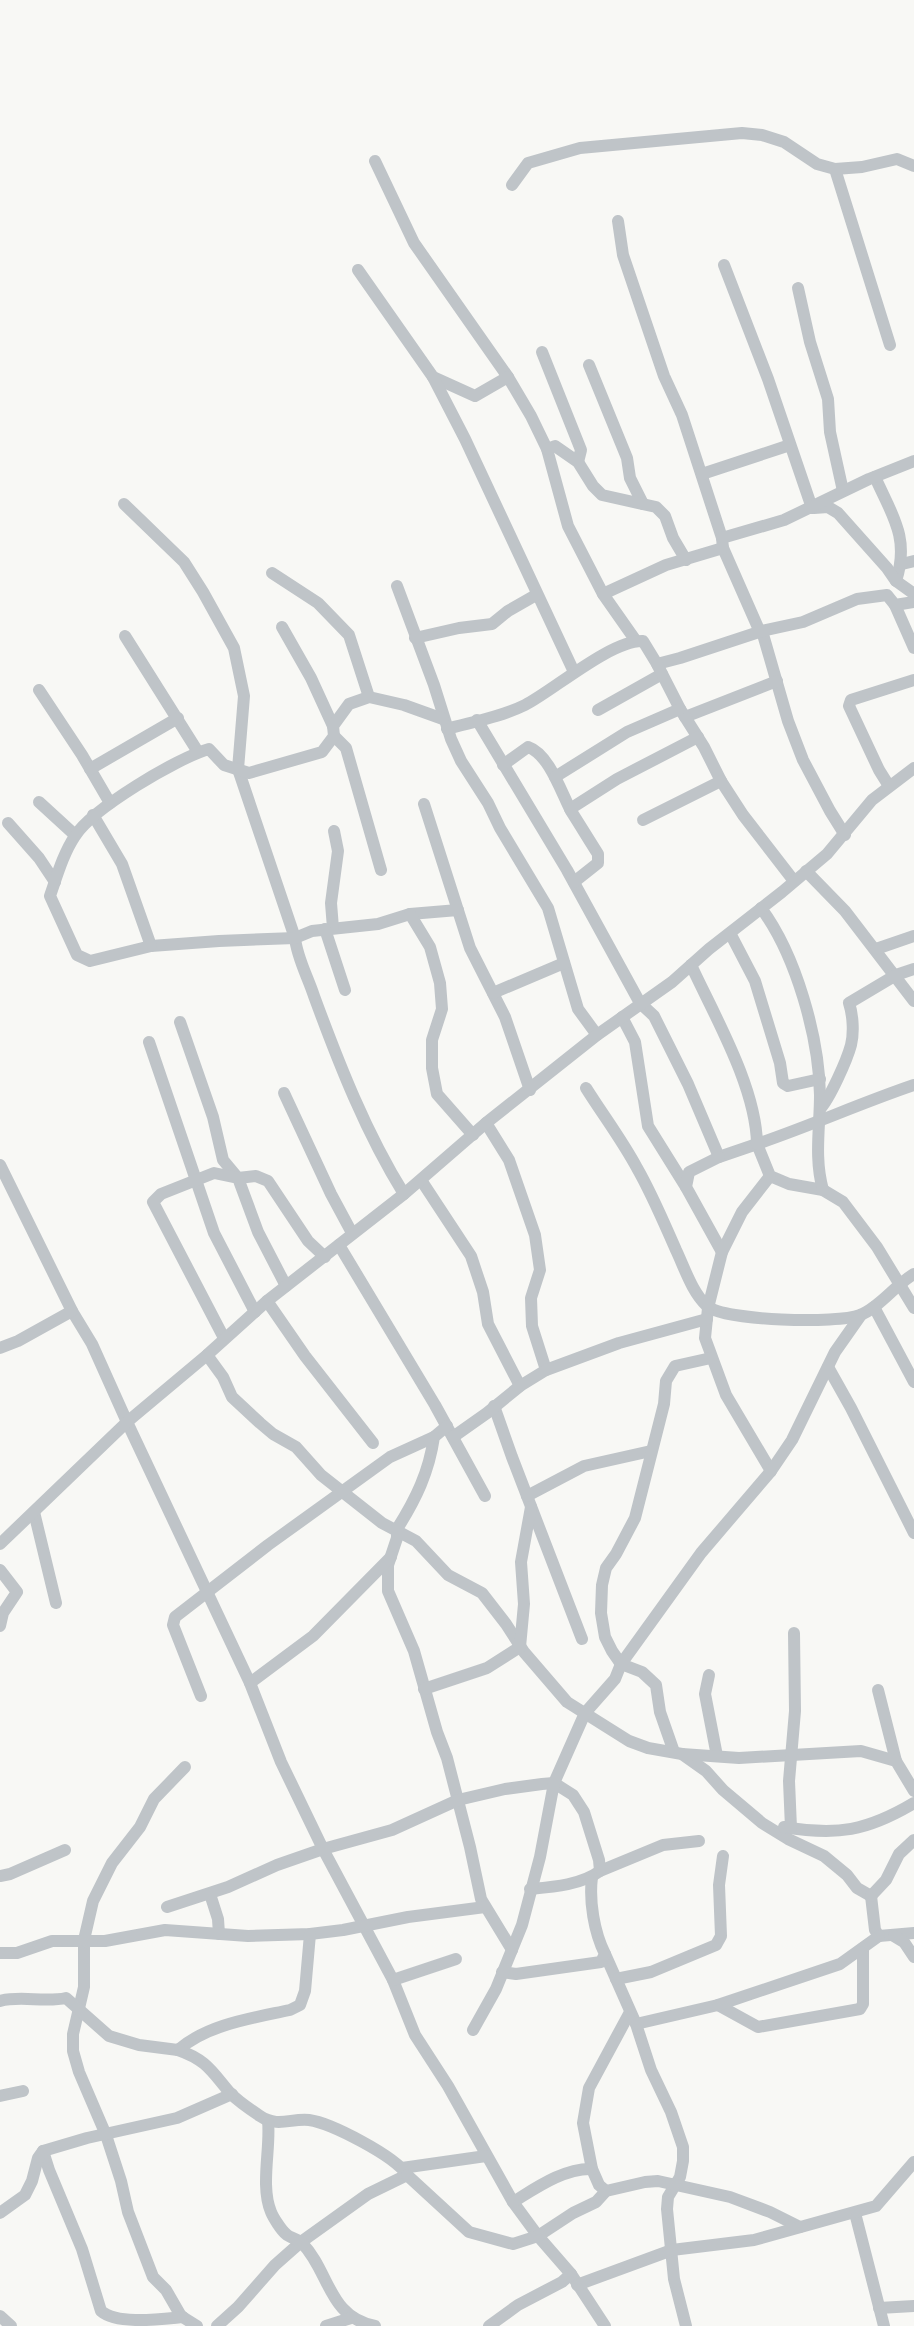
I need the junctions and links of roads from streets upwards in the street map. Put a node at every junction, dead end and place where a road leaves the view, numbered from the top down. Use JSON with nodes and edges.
{"nodes":[{"id":1,"x":375,"y":161,"type":"dead end"},
{"id":2,"x":914,"y":166,"type":"edge"},
{"id":3,"x":835,"y":169,"type":"junction"},
{"id":4,"x":512,"y":185,"type":"dead end"},
{"id":5,"x":618,"y":221,"type":"dead end"},
{"id":6,"x":724,"y":265,"type":"dead end"},
{"id":7,"x":358,"y":270,"type":"dead end"},
{"id":8,"x":798,"y":288,"type":"dead end"},
{"id":9,"x":890,"y":345,"type":"dead end"},
{"id":10,"x":542,"y":352,"type":"dead end"},
{"id":11,"x":589,"y":364,"type":"dead end"},
{"id":12,"x":433,"y":377,"type":"junction"},
{"id":13,"x":508,"y":377,"type":"junction"},
{"id":14,"x":790,"y":445,"type":"junction"},
{"id":15,"x":547,"y":449,"type":"junction"},
{"id":16,"x":914,"y":461,"type":"edge"},
{"id":17,"x":578,"y":462,"type":"junction"},
{"id":18,"x":702,"y":474,"type":"junction"},
{"id":19,"x":875,"y":477,"type":"junction"},
{"id":20,"x":844,"y":491,"type":"junction"},
{"id":21,"x":124,"y":504,"type":"dead end"},
{"id":22,"x":643,"y":504,"type":"junction"},
{"id":23,"x":812,"y":508,"type":"junction"},
{"id":24,"x":722,"y":543,"type":"junction"},
{"id":25,"x":686,"y":560,"type":"junction"},
{"id":26,"x":908,"y":563,"type":"edge"},
{"id":27,"x":272,"y":573,"type":"dead end"},
{"id":28,"x":896,"y":581,"type":"junction"},
{"id":29,"x":397,"y":586,"type":"dead end"},
{"id":30,"x":603,"y":594,"type":"junction"},
{"id":31,"x":914,"y":594,"type":"edge"},
{"id":32,"x":536,"y":595,"type":"junction"},
{"id":33,"x":914,"y":602,"type":"edge"},
{"id":34,"x":895,"y":605,"type":"junction"},
{"id":35,"x":282,"y":627,"type":"dead end"},
{"id":36,"x":761,"y":632,"type":"junction"},
{"id":37,"x":125,"y":636,"type":"dead end"},
{"id":38,"x":415,"y":638,"type":"junction"},
{"id":39,"x":636,"y":641,"type":"junction"},
{"id":40,"x":914,"y":648,"type":"edge"},
{"id":41,"x":659,"y":669,"type":"junction"},
{"id":42,"x":574,"y":672,"type":"junction"},
{"id":43,"x":914,"y":680,"type":"edge"},
{"id":44,"x":777,"y":681,"type":"junction"},
{"id":45,"x":39,"y":690,"type":"dead end"},
{"id":46,"x":369,"y":697,"type":"junction"},
{"id":47,"x":598,"y":710,"type":"dead end"},
{"id":48,"x":683,"y":713,"type":"junction"},
{"id":49,"x":178,"y":718,"type":"junction"},
{"id":50,"x":477,"y":720,"type":"junction"},
{"id":51,"x":445,"y":724,"type":"junction"},
{"id":52,"x":333,"y":731,"type":"junction"},
{"id":53,"x":698,"y":737,"type":"junction"},
{"id":54,"x":198,"y":752,"type":"junction"},
{"id":55,"x":503,"y":765,"type":"junction"},
{"id":56,"x":914,"y":768,"type":"edge"},
{"id":57,"x":90,"y":769,"type":"junction"},
{"id":58,"x":238,"y":769,"type":"junction"},
{"id":59,"x":556,"y":777,"type":"junction"},
{"id":60,"x":721,"y":781,"type":"junction"},
{"id":61,"x":889,"y":786,"type":"junction"},
{"id":62,"x":39,"y":802,"type":"dead end"},
{"id":63,"x":110,"y":803,"type":"junction"},
{"id":64,"x":424,"y":804,"type":"dead end"},
{"id":65,"x":570,"y":809,"type":"junction"},
{"id":66,"x":93,"y":815,"type":"junction"},
{"id":67,"x":643,"y":820,"type":"dead end"},
{"id":68,"x":8,"y":824,"type":"dead end"},
{"id":69,"x":334,"y":831,"type":"dead end"},
{"id":70,"x":75,"y":835,"type":"junction"},
{"id":71,"x":845,"y":835,"type":"junction"},
{"id":72,"x":381,"y":870,"type":"dead end"},
{"id":73,"x":806,"y":871,"type":"junction"},
{"id":74,"x":794,"y":881,"type":"junction"},
{"id":75,"x":55,"y":882,"type":"junction"},
{"id":76,"x":574,"y":882,"type":"junction"},
{"id":77,"x":761,"y":908,"type":"junction"},
{"id":78,"x":458,"y":910,"type":"junction"},
{"id":79,"x":410,"y":914,"type":"junction"},
{"id":80,"x":329,"y":929,"type":"junction"},
{"id":81,"x":730,"y":933,"type":"junction"},
{"id":82,"x":914,"y":936,"type":"edge"},
{"id":83,"x":296,"y":938,"type":"junction"},
{"id":84,"x":151,"y":946,"type":"junction"},
{"id":85,"x":876,"y":949,"type":"junction"},
{"id":86,"x":564,"y":963,"type":"junction"},
{"id":87,"x":691,"y":965,"type":"junction"},
{"id":88,"x":914,"y":969,"type":"edge"},
{"id":89,"x":896,"y":975,"type":"junction"},
{"id":90,"x":345,"y":990,"type":"dead end"},
{"id":91,"x":493,"y":992,"type":"junction"},
{"id":92,"x":914,"y":1001,"type":"edge"},
{"id":93,"x":640,"y":1003,"type":"junction"},
{"id":94,"x":622,"y":1017,"type":"junction"},
{"id":95,"x":180,"y":1022,"type":"dead end"},
{"id":96,"x":597,"y":1035,"type":"junction"},
{"id":97,"x":150,"y":1042,"type":"dead end"},
{"id":98,"x":820,"y":1079,"type":"junction"},
{"id":99,"x":914,"y":1085,"type":"edge"},
{"id":100,"x":586,"y":1088,"type":"dead end"},
{"id":101,"x":530,"y":1090,"type":"junction"},
{"id":102,"x":284,"y":1093,"type":"dead end"},
{"id":103,"x":820,"y":1109,"type":"junction"},
{"id":104,"x":819,"y":1122,"type":"junction"},
{"id":105,"x":486,"y":1123,"type":"junction"},
{"id":106,"x":473,"y":1135,"type":"junction"},
{"id":107,"x":757,"y":1144,"type":"junction"},
{"id":108,"x":719,"y":1157,"type":"junction"},
{"id":109,"x":0,"y":1165,"type":"edge"},
{"id":110,"x":770,"y":1176,"type":"junction"},
{"id":111,"x":238,"y":1178,"type":"junction"},
{"id":112,"x":197,"y":1179,"type":"junction"},
{"id":113,"x":421,"y":1180,"type":"junction"},
{"id":114,"x":686,"y":1187,"type":"junction"},
{"id":115,"x":823,"y":1190,"type":"junction"},
{"id":116,"x":404,"y":1194,"type":"junction"},
{"id":117,"x":352,"y":1233,"type":"junction"},
{"id":118,"x":339,"y":1244,"type":"junction"},
{"id":119,"x":722,"y":1252,"type":"junction"},
{"id":120,"x":325,"y":1257,"type":"junction"},
{"id":121,"x":914,"y":1274,"type":"edge"},
{"id":122,"x":899,"y":1282,"type":"junction"},
{"id":123,"x":286,"y":1286,"type":"junction"},
{"id":124,"x":267,"y":1301,"type":"junction"},
{"id":125,"x":874,"y":1307,"type":"junction"},
{"id":126,"x":914,"y":1308,"type":"edge"},
{"id":127,"x":72,"y":1310,"type":"junction"},
{"id":128,"x":255,"y":1312,"type":"junction"},
{"id":129,"x":708,"y":1314,"type":"junction"},
{"id":130,"x":861,"y":1315,"type":"junction"},
{"id":131,"x":224,"y":1338,"type":"junction"},
{"id":132,"x":0,"y":1348,"type":"edge"},
{"id":133,"x":207,"y":1355,"type":"junction"},
{"id":134,"x":711,"y":1358,"type":"junction"},
{"id":135,"x":828,"y":1367,"type":"junction"},
{"id":136,"x":546,"y":1370,"type":"junction"},
{"id":137,"x":914,"y":1382,"type":"edge"},
{"id":138,"x":520,"y":1386,"type":"junction"},
{"id":139,"x":494,"y":1406,"type":"junction"},
{"id":140,"x":127,"y":1422,"type":"junction"},
{"id":141,"x":450,"y":1431,"type":"junction"},
{"id":142,"x":434,"y":1437,"type":"junction"},
{"id":143,"x":372,"y":1443,"type":"dead end"},
{"id":144,"x":651,"y":1451,"type":"junction"},
{"id":145,"x":771,"y":1471,"type":"junction"},
{"id":146,"x":343,"y":1490,"type":"junction"},
{"id":147,"x":485,"y":1496,"type":"dead end"},
{"id":148,"x":529,"y":1501,"type":"junction"},
{"id":149,"x":34,"y":1512,"type":"junction"},
{"id":150,"x":398,"y":1529,"type":"junction"},
{"id":151,"x":914,"y":1533,"type":"edge"},
{"id":152,"x":0,"y":1544,"type":"edge"},
{"id":153,"x":391,"y":1557,"type":"junction"},
{"id":154,"x":0,"y":1570,"type":"edge"},
{"id":155,"x":207,"y":1594,"type":"junction"},
{"id":156,"x":56,"y":1602,"type":"dead end"},
{"id":157,"x":0,"y":1626,"type":"edge"},
{"id":158,"x":794,"y":1634,"type":"dead end"},
{"id":159,"x":582,"y":1639,"type":"dead end"},
{"id":160,"x":520,"y":1647,"type":"junction"},
{"id":161,"x":621,"y":1664,"type":"junction"},
{"id":162,"x":709,"y":1674,"type":"dead end"},
{"id":163,"x":250,"y":1683,"type":"junction"},
{"id":164,"x":424,"y":1690,"type":"junction"},
{"id":165,"x":878,"y":1690,"type":"dead end"},
{"id":166,"x":201,"y":1696,"type":"dead end"},
{"id":167,"x":585,"y":1713,"type":"junction"},
{"id":168,"x":678,"y":1753,"type":"junction"},
{"id":169,"x":716,"y":1756,"type":"junction"},
{"id":170,"x":791,"y":1756,"type":"junction"},
{"id":171,"x":896,"y":1761,"type":"junction"},
{"id":172,"x":185,"y":1767,"type":"dead end"},
{"id":173,"x":554,"y":1784,"type":"junction"},
{"id":174,"x":914,"y":1791,"type":"edge"},
{"id":175,"x":458,"y":1800,"type":"junction"},
{"id":176,"x":914,"y":1804,"type":"edge"},
{"id":177,"x":762,"y":1823,"type":"junction"},
{"id":178,"x":791,"y":1828,"type":"junction"},
{"id":179,"x":914,"y":1840,"type":"edge"},
{"id":180,"x":699,"y":1841,"type":"dead end"},
{"id":181,"x":323,"y":1849,"type":"junction"},
{"id":182,"x":65,"y":1850,"type":"dead end"},
{"id":183,"x":723,"y":1856,"type":"dead end"},
{"id":184,"x":596,"y":1874,"type":"junction"},
{"id":185,"x":0,"y":1876,"type":"edge"},
{"id":186,"x":530,"y":1889,"type":"junction"},
{"id":187,"x":210,"y":1894,"type":"junction"},
{"id":188,"x":870,"y":1896,"type":"junction"},
{"id":189,"x":168,"y":1907,"type":"dead end"},
{"id":190,"x":485,"y":1907,"type":"junction"},
{"id":191,"x":364,"y":1924,"type":"junction"},
{"id":192,"x":914,"y":1933,"type":"edge"},
{"id":193,"x":219,"y":1934,"type":"junction"},
{"id":194,"x":310,"y":1934,"type":"junction"},
{"id":195,"x":879,"y":1936,"type":"junction"},
{"id":196,"x":894,"y":1936,"type":"junction"},
{"id":197,"x":84,"y":1940,"type":"junction"},
{"id":198,"x":863,"y":1948,"type":"junction"},
{"id":199,"x":512,"y":1950,"type":"junction"},
{"id":200,"x":0,"y":1954,"type":"edge"},
{"id":201,"x":605,"y":1954,"type":"junction"},
{"id":202,"x":914,"y":1957,"type":"edge"},
{"id":203,"x":456,"y":1958,"type":"dead end"},
{"id":204,"x":502,"y":1972,"type":"junction"},
{"id":205,"x":616,"y":1979,"type":"junction"},
{"id":206,"x":393,"y":1980,"type":"junction"},
{"id":207,"x":0,"y":2001,"type":"edge"},
{"id":208,"x":718,"y":2005,"type":"junction"},
{"id":209,"x":78,"y":2010,"type":"junction"},
{"id":210,"x":630,"y":2012,"type":"junction"},
{"id":211,"x":636,"y":2024,"type":"junction"},
{"id":212,"x":473,"y":2030,"type":"dead end"},
{"id":213,"x":178,"y":2050,"type":"junction"},
{"id":214,"x":23,"y":2091,"type":"dead end"},
{"id":215,"x":232,"y":2094,"type":"junction"},
{"id":216,"x":0,"y":2096,"type":"edge"},
{"id":217,"x":268,"y":2121,"type":"junction"},
{"id":218,"x":106,"y":2135,"type":"junction"},
{"id":219,"x":43,"y":2151,"type":"junction"},
{"id":220,"x":486,"y":2156,"type":"junction"},
{"id":221,"x":914,"y":2162,"type":"edge"},
{"id":222,"x":592,"y":2169,"type":"junction"},
{"id":223,"x":405,"y":2171,"type":"junction"},
{"id":224,"x":675,"y":2184,"type":"junction"},
{"id":225,"x":606,"y":2191,"type":"junction"},
{"id":226,"x":513,"y":2202,"type":"junction"},
{"id":227,"x":855,"y":2213,"type":"junction"},
{"id":228,"x":0,"y":2214,"type":"edge"},
{"id":229,"x":800,"y":2227,"type":"junction"},
{"id":230,"x":538,"y":2236,"type":"junction"},
{"id":231,"x":301,"y":2242,"type":"junction"},
{"id":232,"x":672,"y":2250,"type":"junction"},
{"id":233,"x":574,"y":2279,"type":"junction"},
{"id":234,"x":914,"y":2306,"type":"edge"},
{"id":235,"x":879,"y":2308,"type":"junction"},
{"id":236,"x":0,"y":2316,"type":"edge"},
{"id":237,"x":182,"y":2317,"type":"junction"},
{"id":238,"x":352,"y":2318,"type":"junction"},
{"id":239,"x":506,"y":2321,"type":"edge"},
{"id":240,"x":109,"y":2322,"type":"edge"},
{"id":241,"x":12,"y":2326,"type":"edge"},
{"id":242,"x":197,"y":2326,"type":"edge"},
{"id":243,"x":217,"y":2326,"type":"edge"},
{"id":244,"x":326,"y":2326,"type":"edge"},
{"id":245,"x":375,"y":2326,"type":"edge"},
{"id":246,"x":489,"y":2326,"type":"edge"},
{"id":247,"x":605,"y":2326,"type":"edge"},
{"id":248,"x":686,"y":2326,"type":"edge"},
{"id":249,"x":884,"y":2326,"type":"edge"}],
"edges":[{"from":1,"to":13,"type":"street"},
{"from":2,"to":3,"type":"street"},
{"from":3,"to":4,"type":"street"},
{"from":3,"to":9,"type":"street"},
{"from":5,"to":18,"type":"street"},
{"from":6,"to":14,"type":"street"},
{"from":7,"to":12,"type":"street"},
{"from":8,"to":20,"type":"street"},
{"from":10,"to":17,"type":"street"},
{"from":11,"to":22,"type":"street"},
{"from":12,"to":13,"type":"street"},
{"from":12,"to":32,"type":"street"},
{"from":13,"to":15,"type":"street"},
{"from":14,"to":18,"type":"street"},
{"from":14,"to":23,"type":"street"},
{"from":15,"to":17,"type":"street"},
{"from":15,"to":30,"type":"street"},
{"from":16,"to":19,"type":"street"},
{"from":17,"to":22,"type":"street"},
{"from":18,"to":24,"type":"street"},
{"from":19,"to":20,"type":"street"},
{"from":19,"to":26,"type":"street"},
{"from":20,"to":23,"type":"street"},
{"from":21,"to":58,"type":"street"},
{"from":22,"to":25,"type":"street"},
{"from":23,"to":24,"type":"street"},
{"from":23,"to":28,"type":"street"},
{"from":24,"to":25,"type":"street"},
{"from":24,"to":36,"type":"street"},
{"from":25,"to":30,"type":"street"},
{"from":26,"to":28,"type":"street"},
{"from":27,"to":46,"type":"street"},
{"from":28,"to":31,"type":"street"},
{"from":29,"to":38,"type":"street"},
{"from":30,"to":39,"type":"street"},
{"from":32,"to":38,"type":"street"},
{"from":32,"to":42,"type":"street"},
{"from":33,"to":34,"type":"street"},
{"from":34,"to":36,"type":"street"},
{"from":34,"to":40,"type":"street"},
{"from":35,"to":52,"type":"street"},
{"from":36,"to":41,"type":"street"},
{"from":36,"to":44,"type":"street"},
{"from":37,"to":49,"type":"street"},
{"from":38,"to":51,"type":"street"},
{"from":39,"to":41,"type":"street"},
{"from":39,"to":42,"type":"street"},
{"from":41,"to":47,"type":"street"},
{"from":41,"to":48,"type":"street"},
{"from":42,"to":50,"type":"street"},
{"from":43,"to":61,"type":"street"},
{"from":44,"to":48,"type":"street"},
{"from":44,"to":71,"type":"street"},
{"from":45,"to":57,"type":"street"},
{"from":46,"to":51,"type":"street"},
{"from":46,"to":52,"type":"street"},
{"from":48,"to":53,"type":"street"},
{"from":48,"to":59,"type":"street"},
{"from":49,"to":54,"type":"street"},
{"from":49,"to":57,"type":"street"},
{"from":50,"to":51,"type":"street"},
{"from":50,"to":55,"type":"street"},
{"from":51,"to":86,"type":"street"},
{"from":52,"to":58,"type":"street"},
{"from":52,"to":72,"type":"street"},
{"from":53,"to":60,"type":"street"},
{"from":53,"to":65,"type":"street"},
{"from":54,"to":58,"type":"street"},
{"from":54,"to":63,"type":"street"},
{"from":55,"to":59,"type":"street"},
{"from":55,"to":76,"type":"street"},
{"from":56,"to":61,"type":"street"},
{"from":57,"to":63,"type":"street"},
{"from":58,"to":83,"type":"street"},
{"from":59,"to":65,"type":"street"},
{"from":60,"to":67,"type":"street"},
{"from":60,"to":74,"type":"street"},
{"from":61,"to":71,"type":"street"},
{"from":62,"to":70,"type":"street"},
{"from":63,"to":66,"type":"street"},
{"from":64,"to":78,"type":"street"},
{"from":65,"to":76,"type":"street"},
{"from":66,"to":70,"type":"street"},
{"from":66,"to":84,"type":"street"},
{"from":68,"to":75,"type":"street"},
{"from":69,"to":80,"type":"street"},
{"from":70,"to":75,"type":"street"},
{"from":71,"to":73,"type":"street"},
{"from":73,"to":74,"type":"street"},
{"from":73,"to":85,"type":"street"},
{"from":74,"to":77,"type":"street"},
{"from":75,"to":84,"type":"street"},
{"from":76,"to":93,"type":"street"},
{"from":77,"to":81,"type":"street"},
{"from":77,"to":98,"type":"street"},
{"from":78,"to":79,"type":"street"},
{"from":78,"to":91,"type":"street"},
{"from":79,"to":80,"type":"street"},
{"from":79,"to":106,"type":"street"},
{"from":80,"to":83,"type":"street"},
{"from":80,"to":90,"type":"street"},
{"from":81,"to":87,"type":"street"},
{"from":81,"to":98,"type":"street"},
{"from":82,"to":85,"type":"street"},
{"from":83,"to":84,"type":"street"},
{"from":83,"to":116,"type":"street"},
{"from":85,"to":89,"type":"street"},
{"from":86,"to":91,"type":"street"},
{"from":86,"to":96,"type":"street"},
{"from":87,"to":93,"type":"street"},
{"from":87,"to":107,"type":"street"},
{"from":88,"to":89,"type":"street"},
{"from":89,"to":92,"type":"street"},
{"from":89,"to":103,"type":"street"},
{"from":91,"to":101,"type":"street"},
{"from":93,"to":94,"type":"street"},
{"from":93,"to":108,"type":"street"},
{"from":94,"to":96,"type":"street"},
{"from":94,"to":114,"type":"street"},
{"from":95,"to":111,"type":"street"},
{"from":96,"to":101,"type":"street"},
{"from":97,"to":112,"type":"street"},
{"from":98,"to":103,"type":"street"},
{"from":99,"to":104,"type":"street"},
{"from":100,"to":129,"type":"street"},
{"from":101,"to":105,"type":"street"},
{"from":102,"to":117,"type":"street"},
{"from":103,"to":104,"type":"street"},
{"from":104,"to":107,"type":"street"},
{"from":104,"to":115,"type":"street"},
{"from":105,"to":106,"type":"street"},
{"from":105,"to":136,"type":"street"},
{"from":106,"to":113,"type":"street"},
{"from":107,"to":108,"type":"street"},
{"from":107,"to":110,"type":"street"},
{"from":108,"to":114,"type":"street"},
{"from":109,"to":127,"type":"street"},
{"from":110,"to":115,"type":"street"},
{"from":110,"to":119,"type":"street"},
{"from":111,"to":112,"type":"street"},
{"from":111,"to":120,"type":"street"},
{"from":111,"to":123,"type":"street"},
{"from":112,"to":128,"type":"street"},
{"from":112,"to":131,"type":"street"},
{"from":113,"to":116,"type":"street"},
{"from":113,"to":138,"type":"street"},
{"from":114,"to":119,"type":"street"},
{"from":115,"to":122,"type":"street"},
{"from":116,"to":117,"type":"street"},
{"from":117,"to":118,"type":"street"},
{"from":118,"to":120,"type":"street"},
{"from":118,"to":141,"type":"street"},
{"from":119,"to":129,"type":"street"},
{"from":120,"to":123,"type":"street"},
{"from":121,"to":122,"type":"street"},
{"from":122,"to":125,"type":"street"},
{"from":122,"to":126,"type":"street"},
{"from":123,"to":124,"type":"street"},
{"from":124,"to":128,"type":"street"},
{"from":124,"to":143,"type":"street"},
{"from":125,"to":130,"type":"street"},
{"from":125,"to":137,"type":"street"},
{"from":127,"to":132,"type":"street"},
{"from":127,"to":140,"type":"street"},
{"from":128,"to":131,"type":"street"},
{"from":129,"to":130,"type":"street"},
{"from":129,"to":134,"type":"street"},
{"from":129,"to":136,"type":"street"},
{"from":130,"to":135,"type":"street"},
{"from":131,"to":133,"type":"street"},
{"from":133,"to":140,"type":"street"},
{"from":133,"to":146,"type":"street"},
{"from":134,"to":144,"type":"street"},
{"from":134,"to":145,"type":"street"},
{"from":135,"to":145,"type":"street"},
{"from":135,"to":151,"type":"street"},
{"from":136,"to":138,"type":"street"},
{"from":138,"to":139,"type":"street"},
{"from":139,"to":141,"type":"street"},
{"from":139,"to":148,"type":"street"},
{"from":140,"to":149,"type":"street"},
{"from":140,"to":155,"type":"street"},
{"from":141,"to":142,"type":"street"},
{"from":141,"to":147,"type":"street"},
{"from":142,"to":146,"type":"street"},
{"from":142,"to":150,"type":"street"},
{"from":144,"to":148,"type":"street"},
{"from":144,"to":161,"type":"street"},
{"from":145,"to":161,"type":"street"},
{"from":146,"to":150,"type":"street"},
{"from":146,"to":155,"type":"street"},
{"from":148,"to":159,"type":"street"},
{"from":148,"to":160,"type":"street"},
{"from":149,"to":152,"type":"street"},
{"from":149,"to":156,"type":"street"},
{"from":150,"to":153,"type":"street"},
{"from":150,"to":160,"type":"street"},
{"from":153,"to":163,"type":"street"},
{"from":153,"to":164,"type":"street"},
{"from":154,"to":157,"type":"street"},
{"from":155,"to":163,"type":"street"},
{"from":155,"to":166,"type":"street"},
{"from":158,"to":170,"type":"street"},
{"from":160,"to":164,"type":"street"},
{"from":160,"to":167,"type":"street"},
{"from":161,"to":167,"type":"street"},
{"from":161,"to":168,"type":"street"},
{"from":162,"to":169,"type":"street"},
{"from":163,"to":181,"type":"street"},
{"from":164,"to":175,"type":"street"},
{"from":165,"to":171,"type":"street"},
{"from":167,"to":168,"type":"street"},
{"from":167,"to":173,"type":"street"},
{"from":168,"to":169,"type":"street"},
{"from":168,"to":177,"type":"street"},
{"from":169,"to":170,"type":"street"},
{"from":170,"to":171,"type":"street"},
{"from":170,"to":178,"type":"street"},
{"from":171,"to":174,"type":"street"},
{"from":172,"to":197,"type":"street"},
{"from":173,"to":175,"type":"street"},
{"from":173,"to":184,"type":"street"},
{"from":173,"to":186,"type":"street"},
{"from":175,"to":181,"type":"street"},
{"from":175,"to":190,"type":"street"},
{"from":176,"to":178,"type":"street"},
{"from":177,"to":178,"type":"street"},
{"from":177,"to":188,"type":"street"},
{"from":179,"to":188,"type":"street"},
{"from":180,"to":184,"type":"street"},
{"from":181,"to":187,"type":"street"},
{"from":181,"to":191,"type":"street"},
{"from":182,"to":185,"type":"street"},
{"from":183,"to":205,"type":"street"},
{"from":184,"to":186,"type":"street"},
{"from":184,"to":201,"type":"street"},
{"from":186,"to":199,"type":"street"},
{"from":187,"to":189,"type":"street"},
{"from":187,"to":193,"type":"street"},
{"from":188,"to":195,"type":"street"},
{"from":190,"to":191,"type":"street"},
{"from":190,"to":199,"type":"street"},
{"from":191,"to":194,"type":"street"},
{"from":191,"to":206,"type":"street"},
{"from":192,"to":196,"type":"street"},
{"from":193,"to":194,"type":"street"},
{"from":193,"to":197,"type":"street"},
{"from":194,"to":213,"type":"street"},
{"from":195,"to":196,"type":"street"},
{"from":195,"to":198,"type":"street"},
{"from":196,"to":202,"type":"street"},
{"from":197,"to":200,"type":"street"},
{"from":197,"to":209,"type":"street"},
{"from":198,"to":208,"type":"street"},
{"from":198,"to":208,"type":"street"},
{"from":199,"to":204,"type":"street"},
{"from":201,"to":204,"type":"street"},
{"from":201,"to":205,"type":"street"},
{"from":203,"to":206,"type":"street"},
{"from":204,"to":212,"type":"street"},
{"from":205,"to":210,"type":"street"},
{"from":206,"to":220,"type":"street"},
{"from":207,"to":209,"type":"street"},
{"from":208,"to":211,"type":"street"},
{"from":209,"to":213,"type":"street"},
{"from":209,"to":218,"type":"street"},
{"from":210,"to":211,"type":"street"},
{"from":210,"to":222,"type":"street"},
{"from":211,"to":224,"type":"street"},
{"from":213,"to":215,"type":"street"},
{"from":214,"to":216,"type":"street"},
{"from":215,"to":217,"type":"street"},
{"from":215,"to":218,"type":"street"},
{"from":217,"to":223,"type":"street"},
{"from":217,"to":231,"type":"street"},
{"from":218,"to":219,"type":"street"},
{"from":218,"to":237,"type":"street"},
{"from":219,"to":228,"type":"street"},
{"from":219,"to":240,"type":"street"},
{"from":220,"to":223,"type":"street"},
{"from":220,"to":226,"type":"street"},
{"from":221,"to":227,"type":"street"},
{"from":222,"to":225,"type":"street"},
{"from":222,"to":226,"type":"street"},
{"from":223,"to":230,"type":"street"},
{"from":223,"to":231,"type":"street"},
{"from":224,"to":225,"type":"street"},
{"from":224,"to":229,"type":"street"},
{"from":224,"to":232,"type":"street"},
{"from":225,"to":230,"type":"street"},
{"from":226,"to":230,"type":"street"},
{"from":227,"to":229,"type":"street"},
{"from":227,"to":235,"type":"street"},
{"from":229,"to":232,"type":"street"},
{"from":230,"to":233,"type":"street"},
{"from":231,"to":238,"type":"street"},
{"from":231,"to":243,"type":"street"},
{"from":232,"to":233,"type":"street"},
{"from":232,"to":248,"type":"street"},
{"from":233,"to":239,"type":"street"},
{"from":233,"to":247,"type":"street"},
{"from":234,"to":235,"type":"street"},
{"from":235,"to":249,"type":"street"},
{"from":236,"to":241,"type":"street"},
{"from":237,"to":240,"type":"street"},
{"from":237,"to":242,"type":"street"},
{"from":238,"to":244,"type":"street"},
{"from":238,"to":245,"type":"street"},
{"from":239,"to":246,"type":"street"}]}
